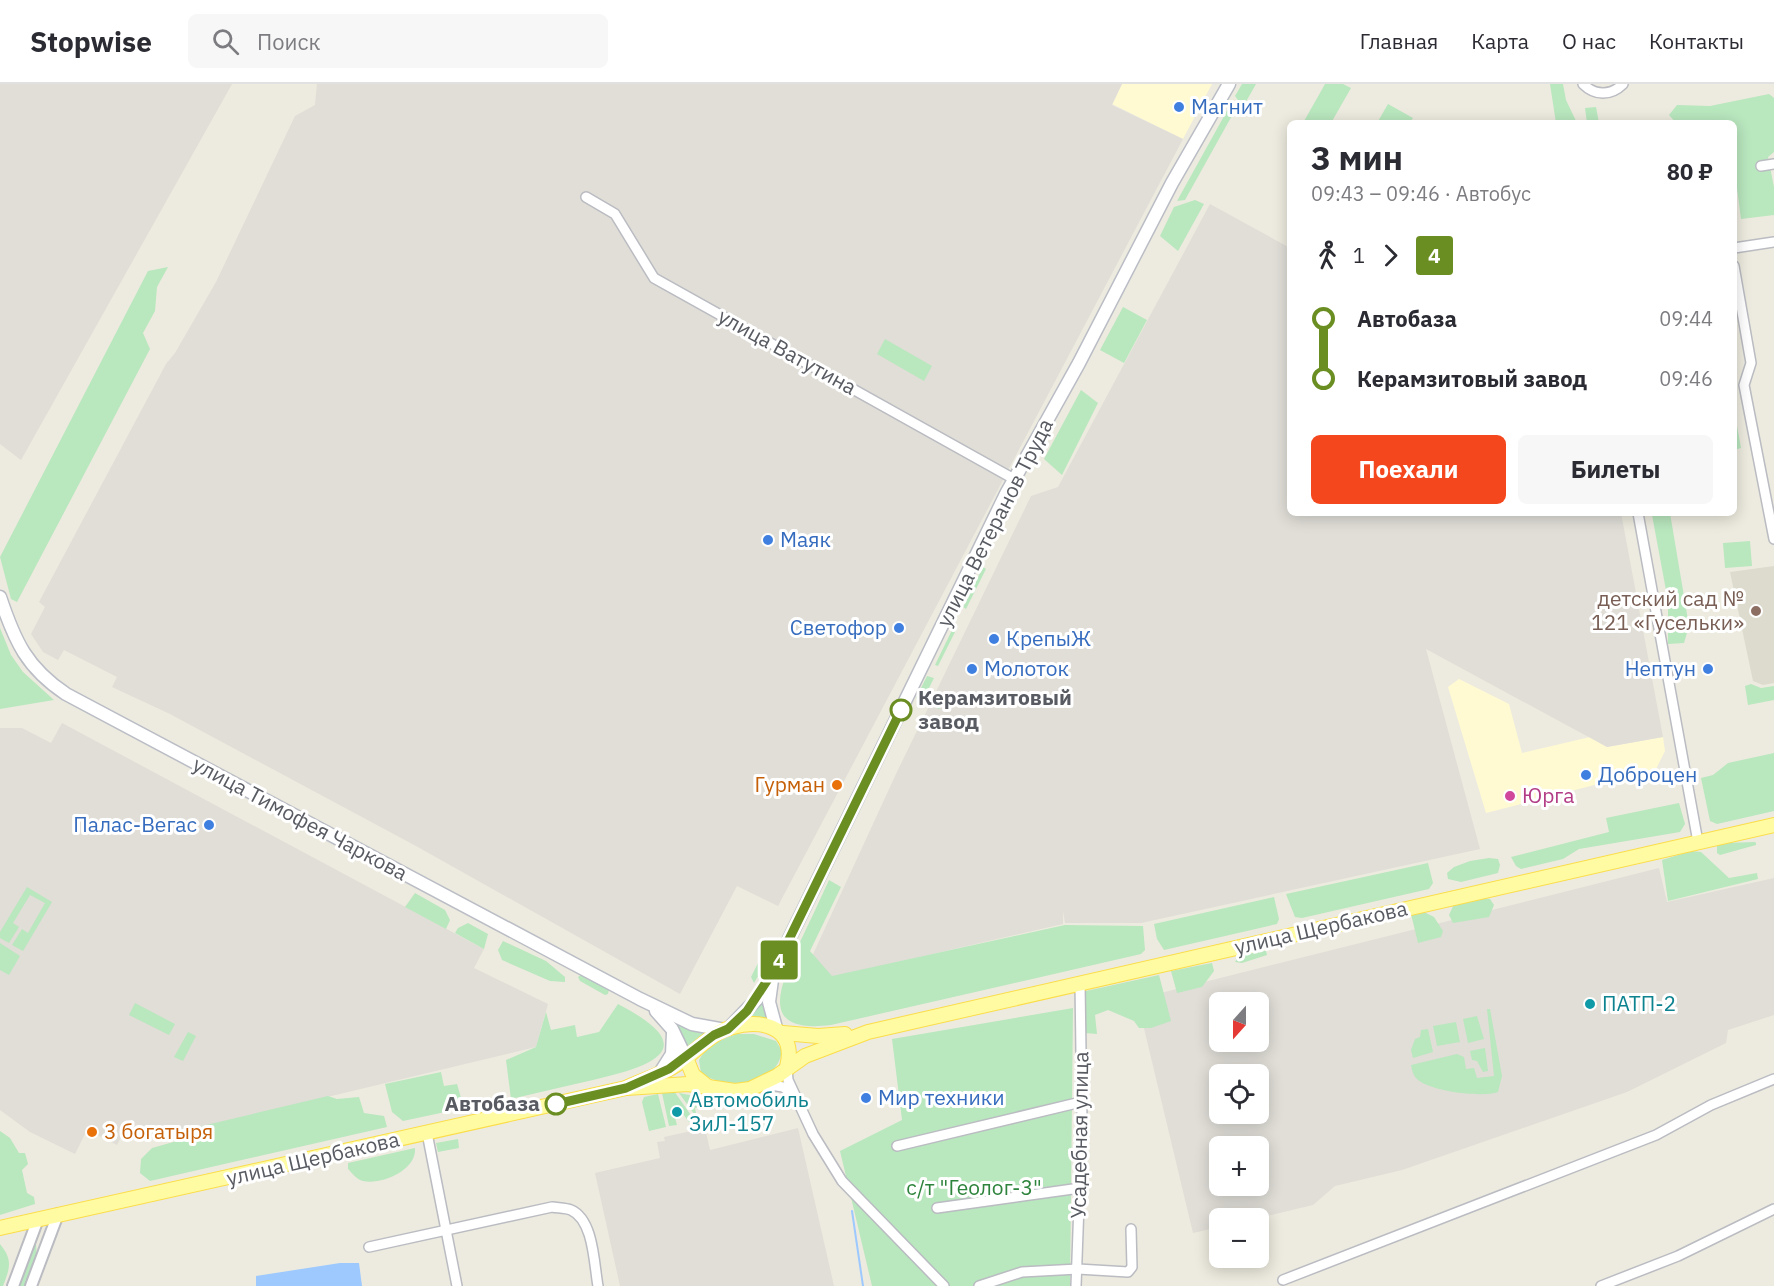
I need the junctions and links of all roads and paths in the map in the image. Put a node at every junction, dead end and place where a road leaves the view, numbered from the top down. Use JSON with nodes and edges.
{"nodes":[{"id":1,"x":1229,"y":84,"type":"edge"},
{"id":2,"x":1583,"y":84,"type":"edge"},
{"id":3,"x":1623,"y":84,"type":"edge"},
{"id":4,"x":1774,"y":164,"type":"edge"},
{"id":5,"x":1761,"y":166,"type":"dead end"},
{"id":6,"x":586,"y":197,"type":"dead end"},
{"id":7,"x":1774,"y":242,"type":"edge"},
{"id":8,"x":1737,"y":248,"type":"edge"},
{"id":9,"x":1737,"y":285,"type":"edge"},
{"id":10,"x":1014,"y":479,"type":"junction"},
{"id":11,"x":1639,"y":516,"type":"edge"},
{"id":12,"x":1774,"y":539,"type":"edge"},
{"id":13,"x":0,"y":597,"type":"edge"},
{"id":14,"x":1774,"y":825,"type":"edge"},
{"id":15,"x":1698,"y":842,"type":"junction"},
{"id":16,"x":774,"y":970,"type":"junction"},
{"id":17,"x":1080,"y":983,"type":"junction"},
{"id":18,"x":640,"y":999,"type":"junction"},
{"id":19,"x":672,"y":1029,"type":"junction"},
{"id":20,"x":726,"y":1029,"type":"junction"},
{"id":21,"x":780,"y":1031,"type":"junction"},
{"id":22,"x":868,"y":1032,"type":"junction"},
{"id":23,"x":686,"y":1058,"type":"junction"},
{"id":24,"x":787,"y":1067,"type":"junction"},
{"id":25,"x":660,"y":1073,"type":"junction"},
{"id":26,"x":1774,"y":1079,"type":"edge"},
{"id":27,"x":764,"y":1084,"type":"junction"},
{"id":28,"x":709,"y":1087,"type":"junction"},
{"id":29,"x":626,"y":1088,"type":"junction"},
{"id":30,"x":796,"y":1097,"type":"junction"},
{"id":31,"x":1081,"y":1102,"type":"junction"},
{"id":32,"x":427,"y":1133,"type":"junction"},
{"id":33,"x":897,"y":1146,"type":"dead end"},
{"id":34,"x":1080,"y":1188,"type":"junction"},
{"id":35,"x":937,"y":1208,"type":"dead end"},
{"id":36,"x":1774,"y":1209,"type":"edge"},
{"id":37,"x":58,"y":1215,"type":"junction"},
{"id":38,"x":38,"y":1219,"type":"junction"},
{"id":39,"x":0,"y":1228,"type":"edge"},
{"id":40,"x":1131,"y":1229,"type":"dead end"},
{"id":41,"x":446,"y":1230,"type":"junction"},
{"id":42,"x":369,"y":1247,"type":"dead end"},
{"id":43,"x":1077,"y":1269,"type":"junction"},
{"id":44,"x":1283,"y":1280,"type":"dead end"},
{"id":45,"x":13,"y":1286,"type":"edge"},
{"id":46,"x":31,"y":1286,"type":"edge"},
{"id":47,"x":457,"y":1286,"type":"edge"},
{"id":48,"x":598,"y":1286,"type":"edge"},
{"id":49,"x":944,"y":1286,"type":"edge"},
{"id":50,"x":979,"y":1286,"type":"edge"},
{"id":51,"x":1076,"y":1286,"type":"edge"},
{"id":52,"x":1601,"y":1286,"type":"edge"}],
"edges":[{"from":1,"to":10,"type":"main road","name":"улица Ветеранов Труда"},
{"from":2,"to":3,"type":"street"},
{"from":4,"to":5,"type":"street"},
{"from":6,"to":10,"type":"street","name":"улица Ватутина"},
{"from":7,"to":8,"type":"street"},
{"from":9,"to":12,"type":"street"},
{"from":10,"to":16,"type":"main road","name":"улица Ветеранов Труда"},
{"from":11,"to":15,"type":"street"},
{"from":13,"to":18,"type":"main road","name":"улица Тимофея Чаркова"},
{"from":14,"to":15,"type":"main road","name":"улица Щербакова"},
{"from":15,"to":17,"type":"main road","name":"улица Щербакова"},
{"from":16,"to":20,"type":"main road"},
{"from":16,"to":21,"type":"main road"},
{"from":17,"to":22,"type":"main road","name":"улица Щербакова"},
{"from":17,"to":31,"type":"street","name":"Усадебная улица"},
{"from":18,"to":19,"type":"main road"},
{"from":18,"to":20,"type":"main road"},
{"from":19,"to":23,"type":"main road"},
{"from":19,"to":25,"type":"main road"},
{"from":20,"to":21,"type":"main road"},
{"from":20,"to":23,"type":"main road"},
{"from":21,"to":22,"type":"main road"},
{"from":21,"to":24,"type":"main road"},
{"from":22,"to":24,"type":"main road"},
{"from":23,"to":25,"type":"main road"},
{"from":23,"to":28,"type":"main road"},
{"from":24,"to":27,"type":"main road"},
{"from":24,"to":30,"type":"street"},
{"from":25,"to":29,"type":"main road"},
{"from":26,"to":44,"type":"street"},
{"from":27,"to":28,"type":"main road"},
{"from":27,"to":30,"type":"street"},
{"from":28,"to":29,"type":"main road"},
{"from":29,"to":32,"type":"main road","name":"улица Щербакова"},
{"from":30,"to":49,"type":"street"},
{"from":31,"to":33,"type":"street"},
{"from":31,"to":34,"type":"street","name":"Усадебная улица"},
{"from":32,"to":37,"type":"main road","name":"улица Щербакова"},
{"from":32,"to":41,"type":"street"},
{"from":34,"to":35,"type":"street"},
{"from":34,"to":43,"type":"street","name":"Усадебная улица"},
{"from":36,"to":52,"type":"street"},
{"from":37,"to":38,"type":"main road","name":"улица Щербакова"},
{"from":37,"to":46,"type":"street"},
{"from":38,"to":39,"type":"main road","name":"улица Щербакова"},
{"from":38,"to":45,"type":"street"},
{"from":40,"to":43,"type":"street"},
{"from":41,"to":42,"type":"street"},
{"from":41,"to":47,"type":"street"},
{"from":41,"to":48,"type":"street"},
{"from":43,"to":50,"type":"street"},
{"from":43,"to":51,"type":"street","name":"Усадебная улица"}]}
